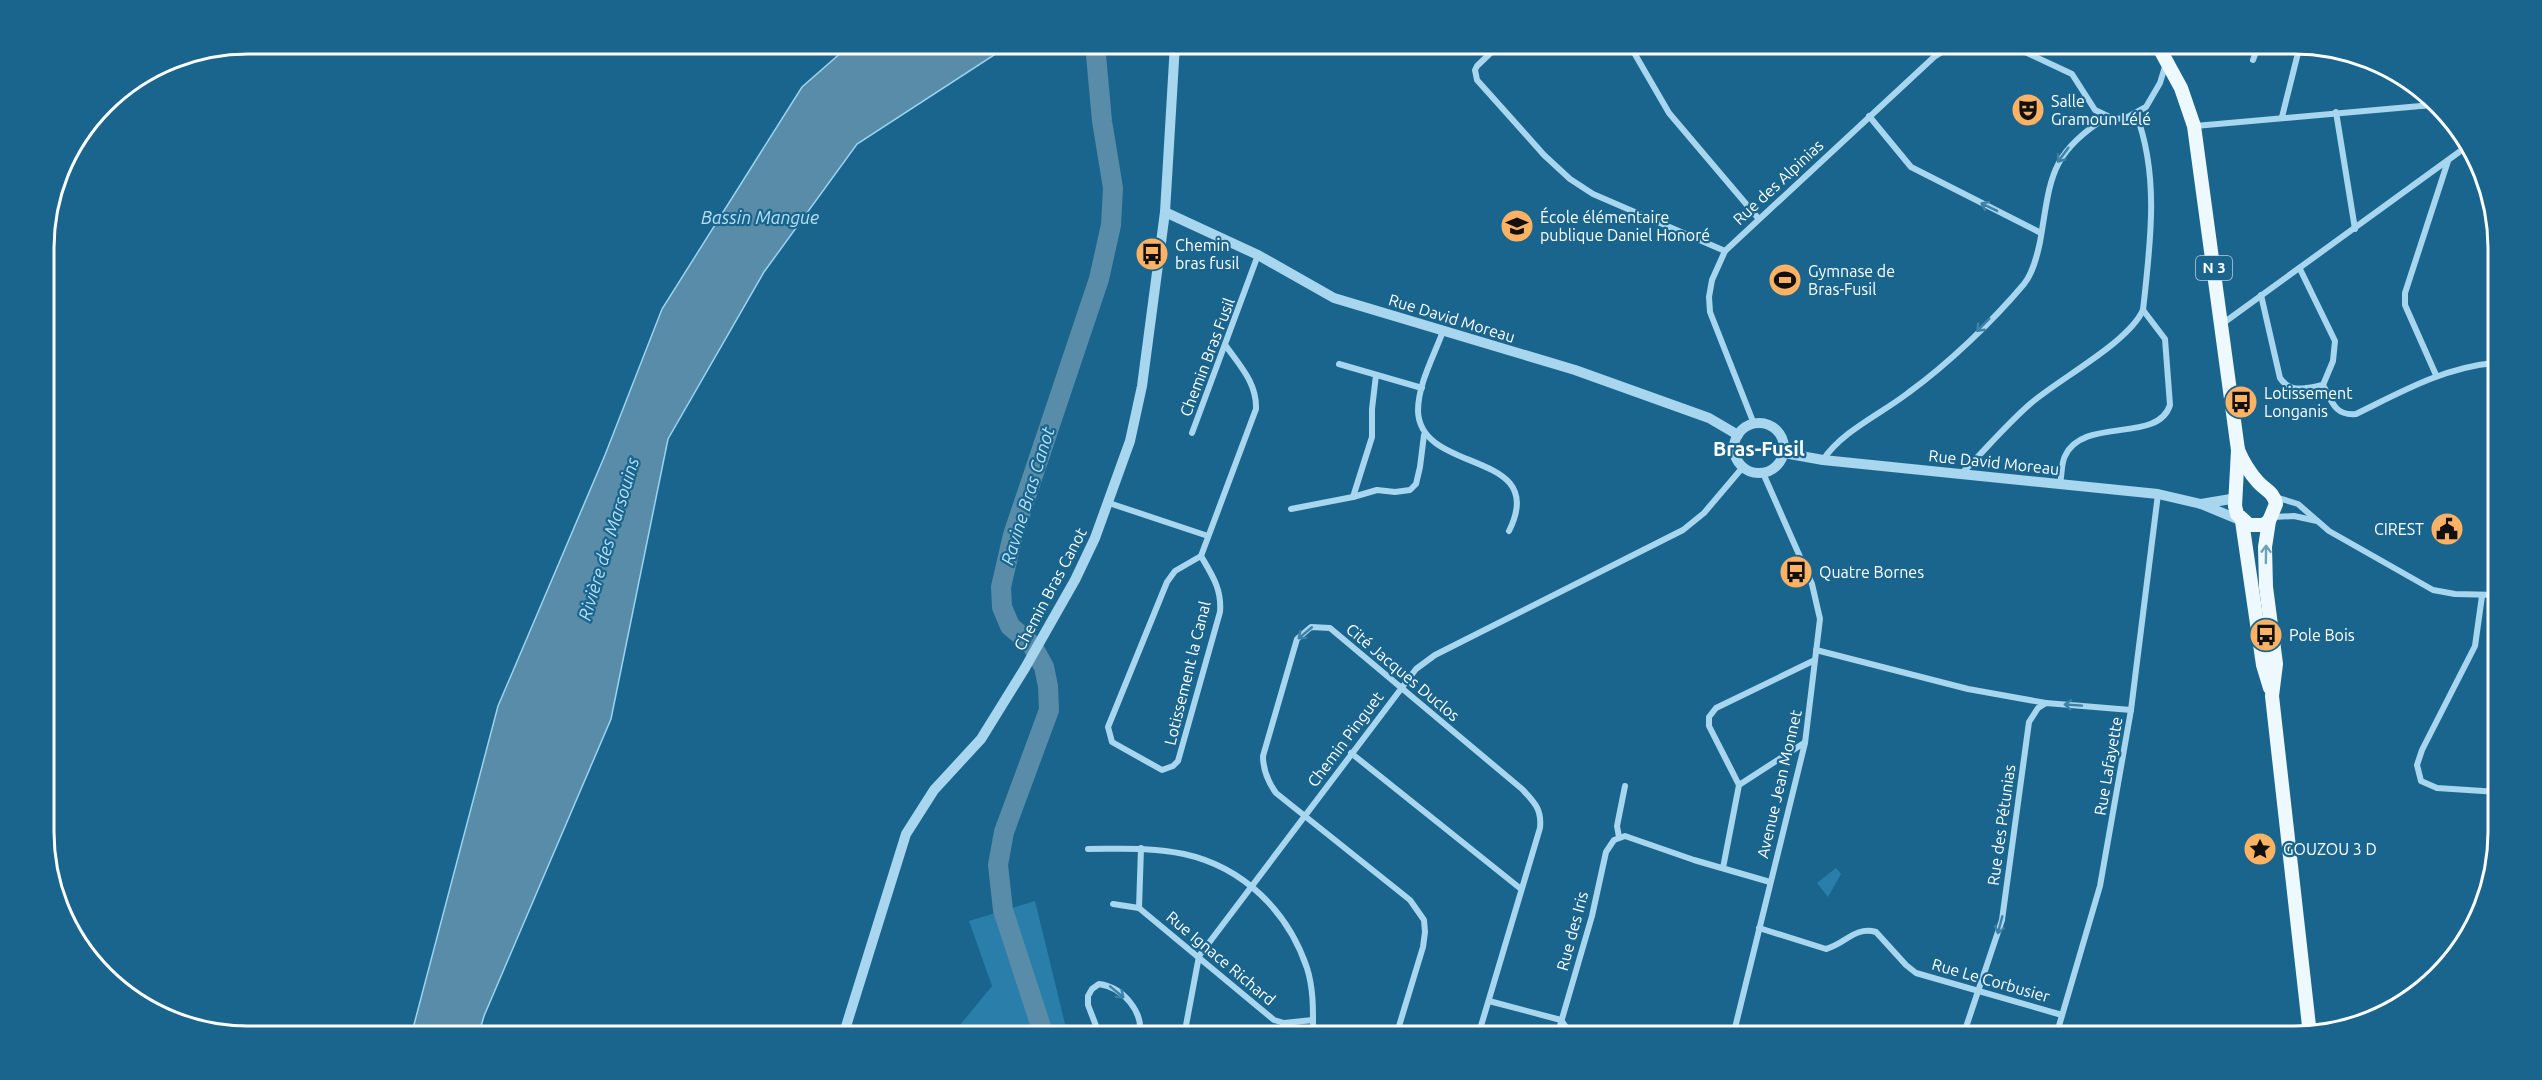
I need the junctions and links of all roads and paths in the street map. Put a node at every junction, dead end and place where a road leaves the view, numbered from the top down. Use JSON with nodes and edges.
{"nodes":[{"id":1,"x":1174,"y":54,"type":"edge"},
{"id":2,"x":1490,"y":54,"type":"edge"},
{"id":3,"x":1635,"y":54,"type":"edge"},
{"id":4,"x":1936,"y":54,"type":"edge"},
{"id":5,"x":1939,"y":54,"type":"edge"},
{"id":6,"x":2029,"y":54,"type":"edge"},
{"id":7,"x":2162,"y":54,"type":"edge"},
{"id":8,"x":2172,"y":54,"type":"edge"},
{"id":9,"x":2255,"y":54,"type":"edge"},
{"id":10,"x":2298,"y":54,"type":"edge"},
{"id":11,"x":1934,"y":57,"type":"junction"},
{"id":12,"x":2253,"y":60,"type":"dead end"},
{"id":13,"x":2166,"y":61,"type":"junction"},
{"id":14,"x":2181,"y":88,"type":"junction"},
{"id":15,"x":2425,"y":106,"type":"edge"},
{"id":16,"x":2336,"y":112,"type":"junction"},
{"id":17,"x":2136,"y":114,"type":"junction"},
{"id":18,"x":1869,"y":116,"type":"junction"},
{"id":19,"x":2107,"y":117,"type":"junction"},
{"id":20,"x":2282,"y":117,"type":"junction"},
{"id":21,"x":2194,"y":126,"type":"junction"},
{"id":22,"x":2461,"y":150,"type":"edge"},
{"id":23,"x":2448,"y":159,"type":"junction"},
{"id":24,"x":1165,"y":212,"type":"junction"},
{"id":25,"x":1758,"y":218,"type":"junction"},
{"id":26,"x":2355,"y":229,"type":"junction"},
{"id":27,"x":2041,"y":233,"type":"junction"},
{"id":28,"x":1725,"y":251,"type":"junction"},
{"id":29,"x":1258,"y":255,"type":"junction"},
{"id":30,"x":2300,"y":268,"type":"junction"},
{"id":31,"x":2261,"y":296,"type":"junction"},
{"id":32,"x":2143,"y":310,"type":"junction"},
{"id":33,"x":2222,"y":324,"type":"junction"},
{"id":34,"x":1443,"y":331,"type":"junction"},
{"id":35,"x":1226,"y":346,"type":"junction"},
{"id":36,"x":1339,"y":364,"type":"dead end"},
{"id":37,"x":2488,"y":364,"type":"edge"},
{"id":38,"x":1376,"y":375,"type":"junction"},
{"id":39,"x":2436,"y":375,"type":"junction"},
{"id":40,"x":2323,"y":386,"type":"junction"},
{"id":41,"x":1422,"y":388,"type":"junction"},
{"id":42,"x":1754,"y":424,"type":"junction"},
{"id":43,"x":1192,"y":434,"type":"dead end"},
{"id":44,"x":1424,"y":435,"type":"junction"},
{"id":45,"x":1738,"y":435,"type":"junction"},
{"id":46,"x":2238,"y":450,"type":"junction"},
{"id":47,"x":1784,"y":453,"type":"junction"},
{"id":48,"x":1822,"y":460,"type":"junction"},
{"id":49,"x":1743,"y":467,"type":"junction"},
{"id":50,"x":1763,"y":473,"type":"junction"},
{"id":51,"x":1962,"y":474,"type":"junction"},
{"id":52,"x":2060,"y":484,"type":"junction"},
{"id":53,"x":2261,"y":485,"type":"junction"},
{"id":54,"x":2158,"y":494,"type":"junction"},
{"id":55,"x":2275,"y":497,"type":"junction"},
{"id":56,"x":1353,"y":498,"type":"junction"},
{"id":57,"x":2236,"y":498,"type":"junction"},
{"id":58,"x":1109,"y":503,"type":"junction"},
{"id":59,"x":2201,"y":504,"type":"junction"},
{"id":60,"x":1291,"y":509,"type":"dead end"},
{"id":61,"x":2271,"y":519,"type":"junction"},
{"id":62,"x":2242,"y":521,"type":"junction"},
{"id":63,"x":2318,"y":521,"type":"junction"},
{"id":64,"x":1509,"y":531,"type":"dead end"},
{"id":65,"x":1208,"y":536,"type":"junction"},
{"id":66,"x":1201,"y":556,"type":"junction"},
{"id":67,"x":2482,"y":596,"type":"junction"},
{"id":68,"x":2488,"y":596,"type":"edge"},
{"id":69,"x":1816,"y":650,"type":"junction"},
{"id":70,"x":1815,"y":660,"type":"junction"},
{"id":71,"x":1400,"y":689,"type":"junction"},
{"id":72,"x":2272,"y":696,"type":"junction"},
{"id":73,"x":2046,"y":704,"type":"junction"},
{"id":74,"x":2131,"y":710,"type":"junction"},
{"id":75,"x":1805,"y":743,"type":"junction"},
{"id":76,"x":1351,"y":753,"type":"junction"},
{"id":77,"x":1739,"y":785,"type":"junction"},
{"id":78,"x":1625,"y":786,"type":"dead end"},
{"id":79,"x":2488,"y":791,"type":"edge"},
{"id":80,"x":1303,"y":816,"type":"junction"},
{"id":81,"x":1619,"y":837,"type":"junction"},
{"id":82,"x":1141,"y":848,"type":"junction"},
{"id":83,"x":1088,"y":849,"type":"dead end"},
{"id":84,"x":1723,"y":868,"type":"junction"},
{"id":85,"x":1770,"y":882,"type":"junction"},
{"id":86,"x":1251,"y":885,"type":"junction"},
{"id":87,"x":1521,"y":889,"type":"junction"},
{"id":88,"x":1113,"y":904,"type":"dead end"},
{"id":89,"x":1139,"y":908,"type":"junction"},
{"id":90,"x":1759,"y":928,"type":"junction"},
{"id":91,"x":1199,"y":956,"type":"junction"},
{"id":92,"x":1979,"y":991,"type":"junction"},
{"id":93,"x":1489,"y":1001,"type":"junction"},
{"id":94,"x":2062,"y":1015,"type":"junction"},
{"id":95,"x":1313,"y":1020,"type":"junction"},
{"id":96,"x":1561,"y":1020,"type":"junction"},
{"id":97,"x":846,"y":1026,"type":"edge"},
{"id":98,"x":1097,"y":1026,"type":"edge"},
{"id":99,"x":1141,"y":1026,"type":"edge"},
{"id":100,"x":1186,"y":1026,"type":"edge"},
{"id":101,"x":1313,"y":1026,"type":"edge"},
{"id":102,"x":1399,"y":1026,"type":"edge"},
{"id":103,"x":1481,"y":1026,"type":"edge"},
{"id":104,"x":1560,"y":1026,"type":"edge"},
{"id":105,"x":1565,"y":1026,"type":"edge"},
{"id":106,"x":1735,"y":1026,"type":"edge"},
{"id":107,"x":1967,"y":1026,"type":"edge"},
{"id":108,"x":2059,"y":1026,"type":"edge"},
{"id":109,"x":2309,"y":1026,"type":"edge"}],
"edges":[{"from":1,"to":24,"type":"street","name":"Chemin Bras Canot"},
{"from":2,"to":28,"type":"street"},
{"from":3,"to":25,"type":"street"},
{"from":4,"to":11,"type":"street","name":"Rue des Alpinias"},
{"from":5,"to":11,"type":"street","name":"Rue des Alpinias"},
{"from":6,"to":19,"type":"street"},
{"from":7,"to":13,"type":"main road","number":"N 3"},
{"from":8,"to":14,"type":"main road","number":"N 3"},
{"from":9,"to":12,"type":"street"},
{"from":10,"to":20,"type":"street"},
{"from":11,"to":18,"type":"street","name":"Rue des Alpinias"},
{"from":13,"to":14,"type":"main road","number":"N 3"},
{"from":13,"to":17,"type":"street"},
{"from":14,"to":21,"type":"main road","number":"N 3"},
{"from":15,"to":16,"type":"street"},
{"from":16,"to":20,"type":"street"},
{"from":16,"to":26,"type":"street"},
{"from":17,"to":19,"type":"street"},
{"from":17,"to":32,"type":"street"},
{"from":18,"to":25,"type":"street","name":"Rue des Alpinias"},
{"from":27,"to":18,"type":"street","one_way":true},
{"from":19,"to":27,"type":"street","one_way":true},
{"from":20,"to":21,"type":"street"},
{"from":21,"to":33,"type":"main road","number":"N 3"},
{"from":22,"to":23,"type":"street"},
{"from":23,"to":26,"type":"street"},
{"from":23,"to":39,"type":"street"},
{"from":24,"to":29,"type":"street","name":"Rue David Moreau"},
{"from":24,"to":58,"type":"street","name":"Chemin Bras Canot"},
{"from":25,"to":28,"type":"street","name":"Rue des Alpinias"},
{"from":26,"to":30,"type":"street"},
{"from":27,"to":48,"type":"street","one_way":true},
{"from":28,"to":42,"type":"street","name":"Rue des Alpinias"},
{"from":29,"to":34,"type":"street","name":"Rue David Moreau"},
{"from":29,"to":35,"type":"street","name":"Chemin Bras Fusil"},
{"from":30,"to":31,"type":"street"},
{"from":30,"to":40,"type":"street"},
{"from":31,"to":33,"type":"street"},
{"from":31,"to":40,"type":"street"},
{"from":32,"to":51,"type":"street"},
{"from":32,"to":52,"type":"street"},
{"from":33,"to":46,"type":"main road","number":"N 3"},
{"from":34,"to":41,"type":"street"},
{"from":34,"to":45,"type":"street","name":"Rue David Moreau"},
{"from":35,"to":43,"type":"street","name":"Chemin Bras Fusil"},
{"from":35,"to":65,"type":"street"},
{"from":36,"to":38,"type":"street"},
{"from":37,"to":39,"type":"street"},
{"from":38,"to":41,"type":"street"},
{"from":38,"to":56,"type":"street"},
{"from":39,"to":40,"type":"street"},
{"from":41,"to":44,"type":"street"},
{"from":42,"to":45,"type":"street"},
{"from":42,"to":47,"type":"street"},
{"from":44,"to":56,"type":"street"},
{"from":44,"to":64,"type":"street"},
{"from":45,"to":49,"type":"street"},
{"from":46,"to":53,"type":"main road","number":"N 3"},
{"from":46,"to":57,"type":"main road","number":"N 3"},
{"from":47,"to":48,"type":"street","name":"Rue David Moreau"},
{"from":47,"to":50,"type":"street"},
{"from":48,"to":51,"type":"street","name":"Rue David Moreau"},
{"from":49,"to":50,"type":"street"},
{"from":49,"to":71,"type":"street","name":"Chemin Pinguet"},
{"from":50,"to":69,"type":"street","name":"Avenue Jean Monnet"},
{"from":51,"to":52,"type":"street","name":"Rue David Moreau"},
{"from":52,"to":54,"type":"street","name":"Rue David Moreau"},
{"from":53,"to":55,"type":"main road"},
{"from":53,"to":57,"type":"main road"},
{"from":54,"to":59,"type":"street","name":"Rue David Moreau"},
{"from":54,"to":74,"type":"street","name":"Rue Lafayette"},
{"from":55,"to":61,"type":"main road"},
{"from":55,"to":63,"type":"street"},
{"from":56,"to":60,"type":"street"},
{"from":57,"to":59,"type":"street","name":"Rue David Moreau"},
{"from":57,"to":62,"type":"main road"},
{"from":58,"to":65,"type":"street"},
{"from":58,"to":97,"type":"street","name":"Chemin Bras Canot"},
{"from":59,"to":62,"type":"street","name":"Rue David Moreau"},
{"from":61,"to":62,"type":"main road"},
{"from":61,"to":63,"type":"street"},
{"from":72,"to":61,"type":"main road","one_way":true},
{"from":62,"to":72,"type":"main road"},
{"from":63,"to":67,"type":"street"},
{"from":65,"to":66,"type":"street"},
{"from":66,"to":66,"type":"street","name":"Lotissement la Canal"},
{"from":67,"to":68,"type":"street"},
{"from":67,"to":79,"type":"street"},
{"from":69,"to":70,"type":"street","name":"Avenue Jean Monnet"},
{"from":69,"to":73,"type":"street"},
{"from":70,"to":75,"type":"street","name":"Avenue Jean Monnet"},
{"from":70,"to":77,"type":"street"},
{"from":71,"to":76,"type":"street","name":"Chemin Pinguet"},
{"from":71,"to":80,"type":"street","name":"Cité Jacques Duclos","one_way":true},
{"from":71,"to":87,"type":"street","name":"Cité Jacques Duclos"},
{"from":72,"to":109,"type":"main road"},
{"from":74,"to":73,"type":"street","one_way":true},
{"from":73,"to":92,"type":"street","name":"Rue des Pétunias","one_way":true},
{"from":74,"to":94,"type":"street","name":"Rue Lafayette"},
{"from":75,"to":77,"type":"street"},
{"from":75,"to":85,"type":"street","name":"Avenue Jean Monnet"},
{"from":76,"to":80,"type":"street","name":"Chemin Pinguet"},
{"from":76,"to":87,"type":"street"},
{"from":77,"to":84,"type":"street"},
{"from":78,"to":81,"type":"street","name":"Rue des Iris"},
{"from":80,"to":86,"type":"street","name":"Chemin Pinguet"},
{"from":80,"to":102,"type":"street","name":"Cité Jacques Duclos"},
{"from":81,"to":84,"type":"street"},
{"from":81,"to":96,"type":"street","name":"Rue des Iris"},
{"from":82,"to":83,"type":"street"},
{"from":82,"to":86,"type":"street"},
{"from":82,"to":89,"type":"street"},
{"from":84,"to":85,"type":"street"},
{"from":85,"to":90,"type":"street","name":"Avenue Jean Monnet"},
{"from":86,"to":91,"type":"street","name":"Chemin Pinguet"},
{"from":86,"to":95,"type":"street"},
{"from":87,"to":93,"type":"street","name":"Cité Jacques Duclos"},
{"from":88,"to":89,"type":"street","name":"Rue Ignace Richard"},
{"from":89,"to":91,"type":"street","name":"Rue Ignace Richard"},
{"from":90,"to":92,"type":"street","name":"Rue Le Corbusier"},
{"from":90,"to":106,"type":"street","name":"Avenue Jean Monnet"},
{"from":91,"to":95,"type":"street","name":"Rue Ignace Richard"},
{"from":91,"to":100,"type":"street","name":"Chemin Pinguet"},
{"from":92,"to":94,"type":"street","name":"Rue Le Corbusier"},
{"from":92,"to":107,"type":"street","name":"Rue des Pétunias"},
{"from":93,"to":96,"type":"street"},
{"from":93,"to":103,"type":"street","name":"Cité Jacques Duclos"},
{"from":94,"to":108,"type":"street","name":"Rue Lafayette"},
{"from":95,"to":101,"type":"street"},
{"from":96,"to":104,"type":"street","name":"Rue des Iris"},
{"from":96,"to":105,"type":"street"},
{"from":98,"to":99,"type":"street","one_way":true}]}
